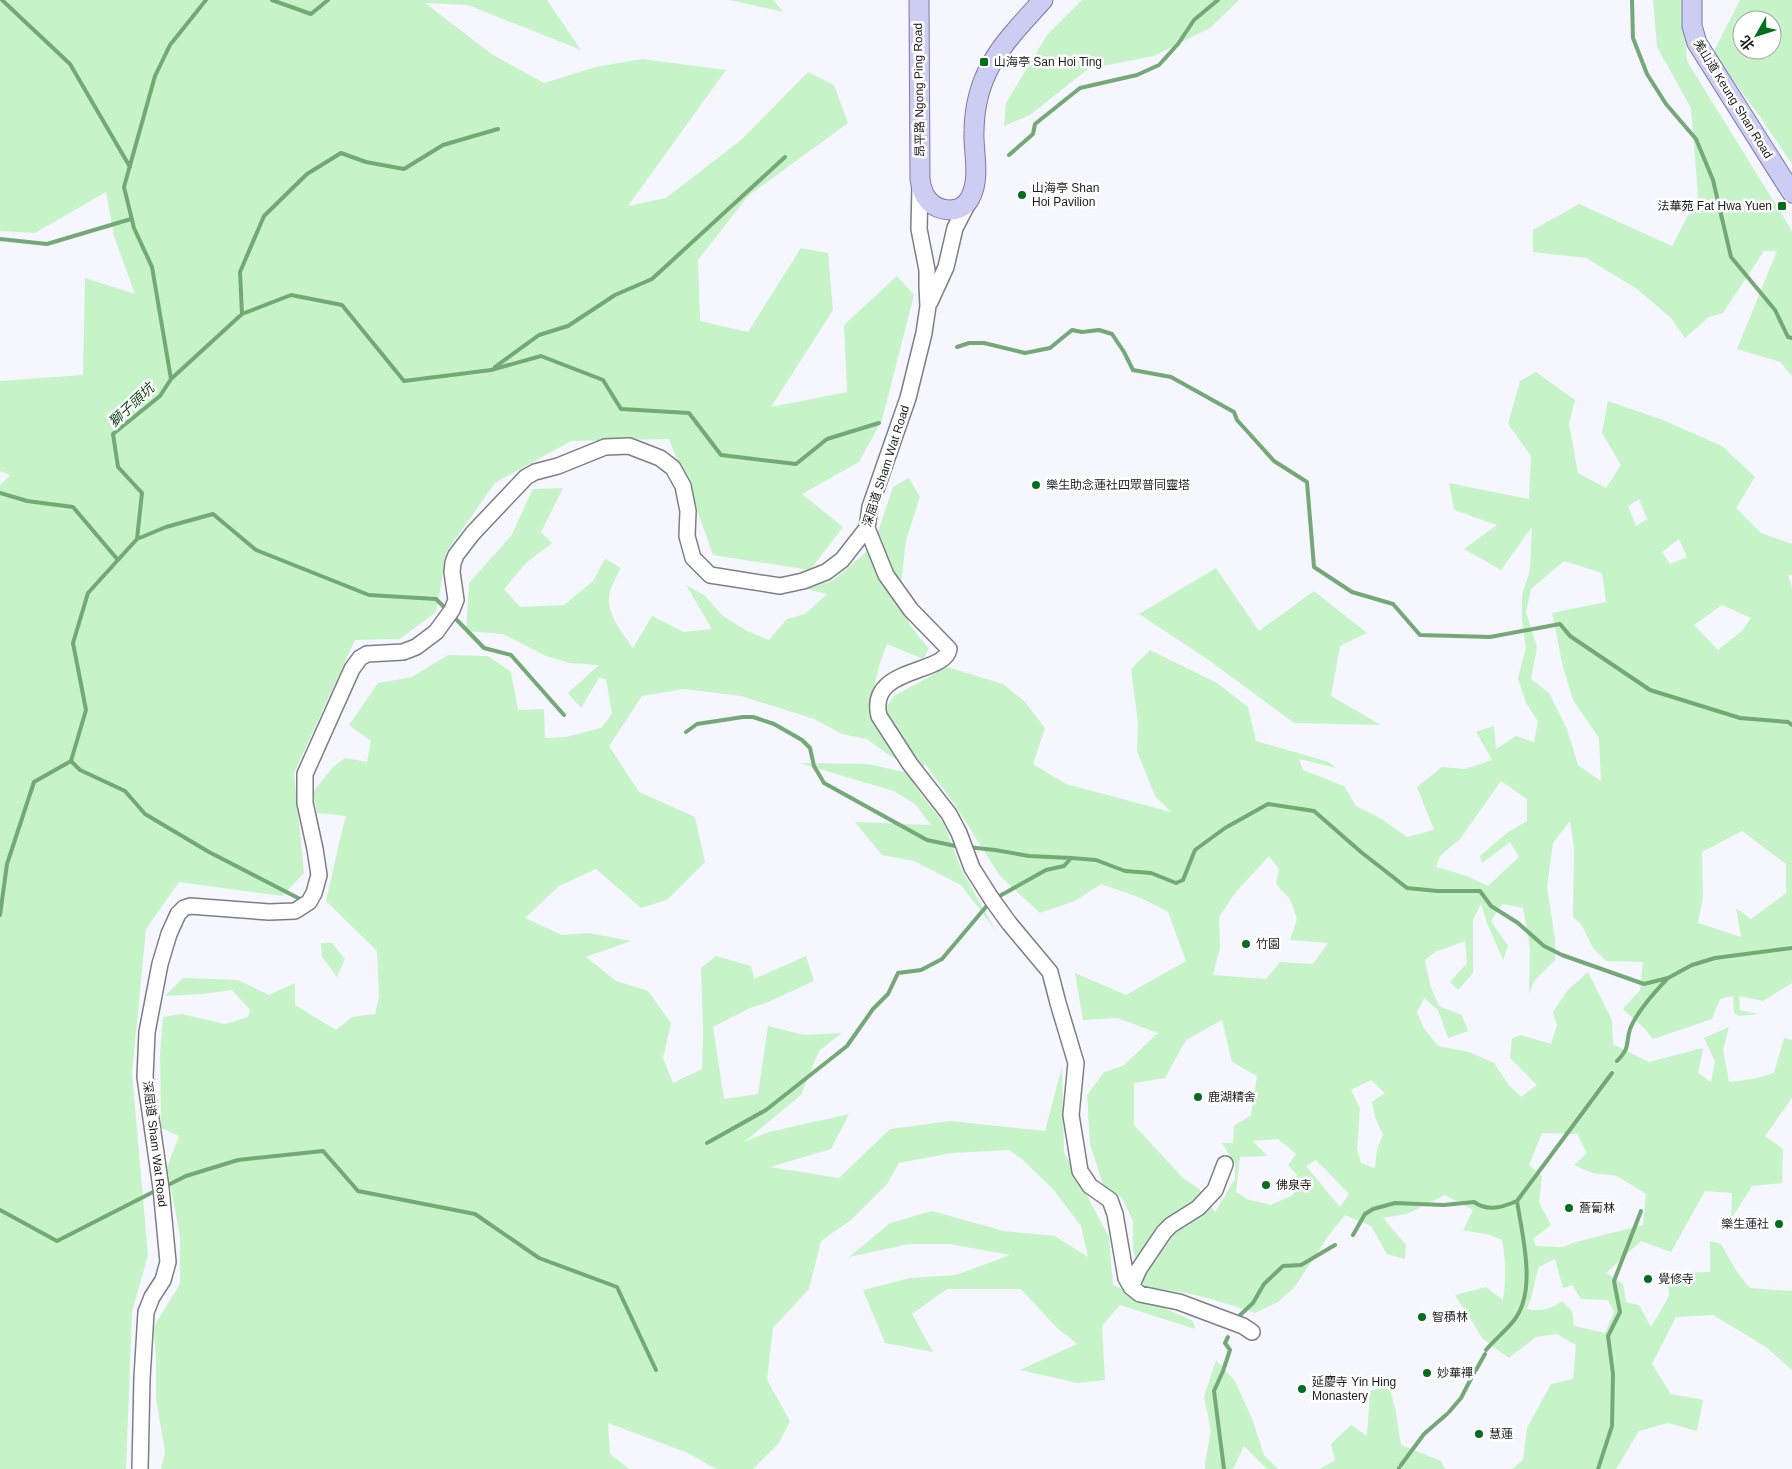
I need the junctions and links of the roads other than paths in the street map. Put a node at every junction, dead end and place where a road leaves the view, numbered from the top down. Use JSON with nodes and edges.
{"nodes":[{"id":1,"x":919,"y":0,"type":"edge"},
{"id":2,"x":1043,"y":0,"type":"edge"},
{"id":3,"x":1692,"y":0,"type":"edge"},
{"id":4,"x":920,"y":179,"type":"junction"},
{"id":5,"x":1792,"y":193,"type":"edge"},
{"id":6,"x":970,"y":200,"type":"junction"},
{"id":7,"x":928,"y":306,"type":"junction"},
{"id":8,"x":867,"y":528,"type":"junction"},
{"id":9,"x":1225,"y":1164,"type":"dead end"},
{"id":10,"x":1132,"y":1287,"type":"junction"},
{"id":11,"x":1252,"y":1332,"type":"dead end"},
{"id":12,"x":140,"y":1469,"type":"edge"}],
"edges":[{"from":1,"to":4,"type":"main road","name":"昂平路 Ngong Ping Road"},
{"from":2,"to":6,"type":"main road","name":"深屈道 Sham Wat Road"},
{"from":3,"to":5,"type":"main road","name":"羗山道 Keung Shan Road"},
{"from":4,"to":6,"type":"main road"},
{"from":4,"to":7,"type":"street","name":"深屈道 Sham Wat Road"},
{"from":6,"to":7,"type":"street","name":"深屈道 Sham Wat Road"},
{"from":7,"to":8,"type":"street","name":"深屈道 Sham Wat Road"},
{"from":8,"to":10,"type":"street"},
{"from":8,"to":12,"type":"street","name":"深屈道 Sham Wat Road"},
{"from":9,"to":10,"type":"street"},
{"from":10,"to":11,"type":"street"}]}
